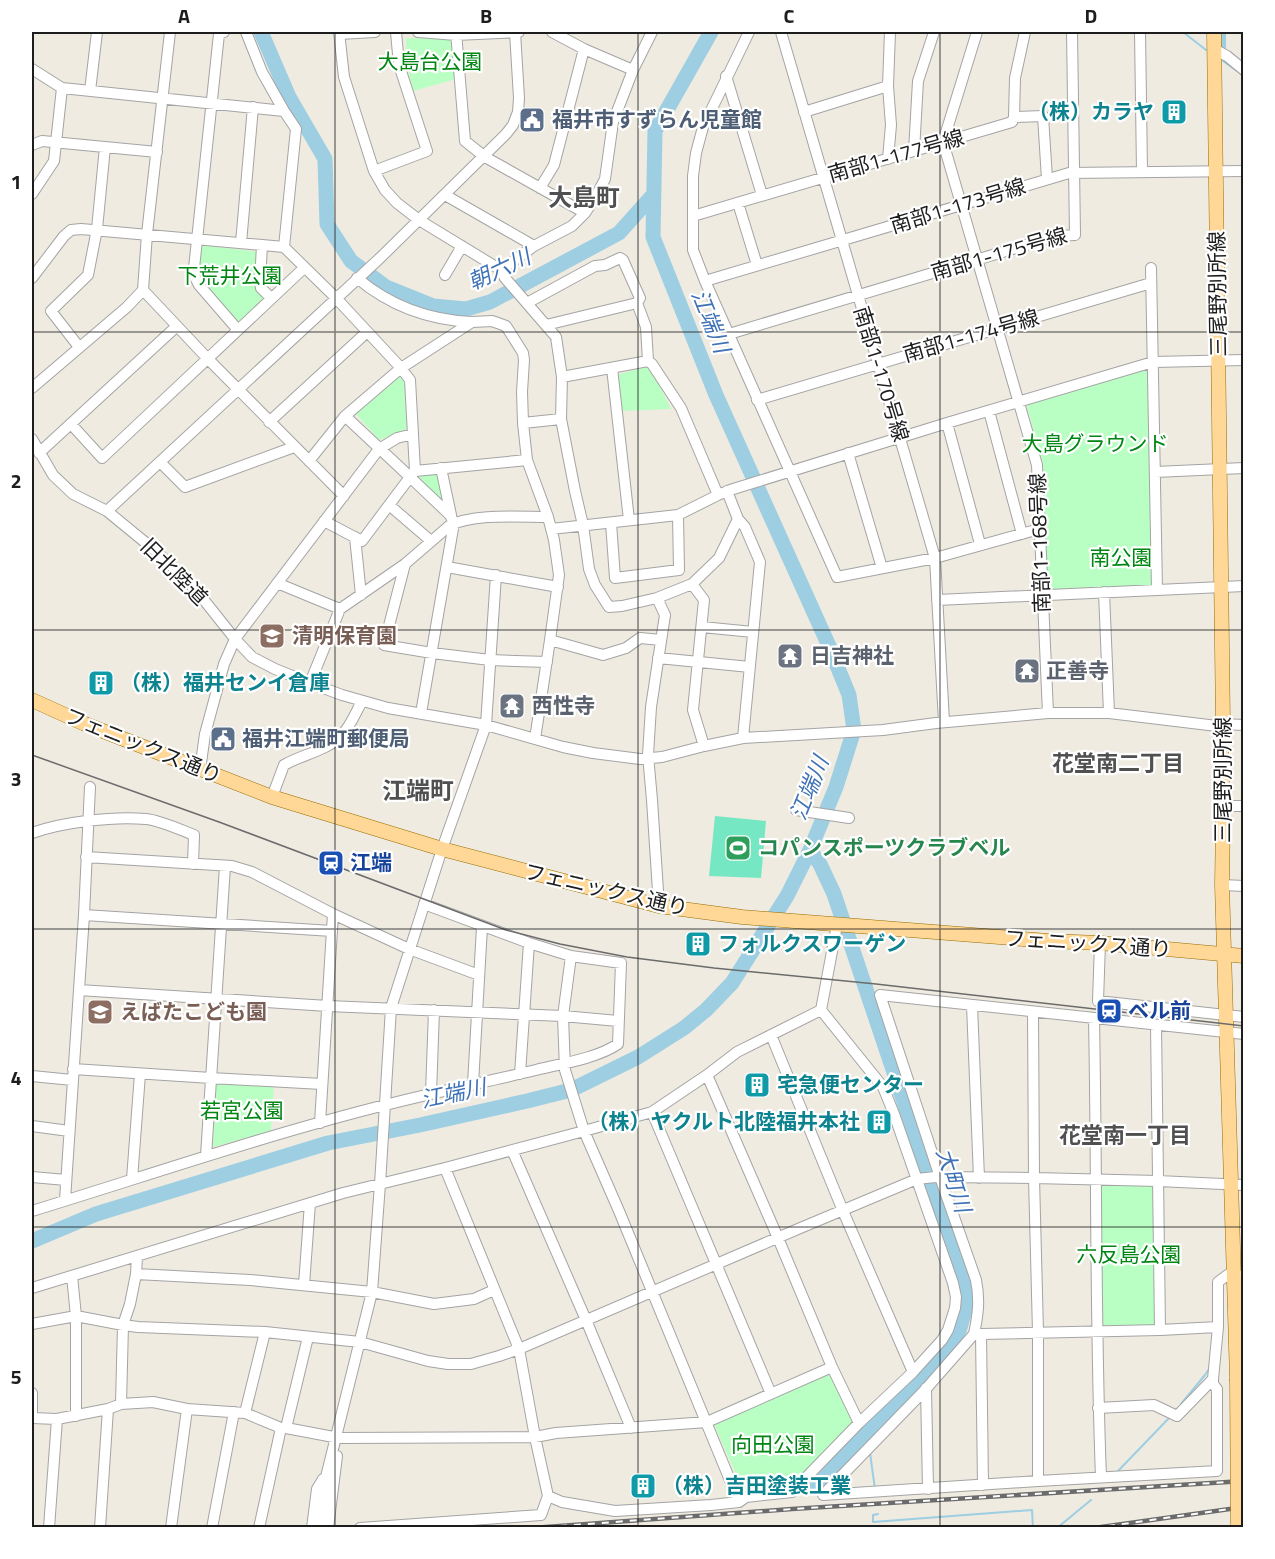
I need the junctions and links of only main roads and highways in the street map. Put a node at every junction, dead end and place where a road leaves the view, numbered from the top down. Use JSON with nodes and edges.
{"nodes":[{"id":1,"x":1214,"y":32,"type":"edge"},
{"id":2,"x":32,"y":700,"type":"edge"},
{"id":3,"x":1225,"y":955,"type":"junction"},
{"id":4,"x":1244,"y":956,"type":"edge"},
{"id":5,"x":1237,"y":1185,"type":"edge"},
{"id":6,"x":1238,"y":1527,"type":"edge"}],
"edges":[{"from":1,"to":3,"type":"main road","name":"三尾野別所線"},
{"from":2,"to":3,"type":"main road","name":"フェニックス通り"},
{"from":3,"to":4,"type":"main road","name":"フェニックス通り"},
{"from":3,"to":5,"type":"main road","name":"三尾野別所線"},
{"from":5,"to":6,"type":"main road","name":"三尾野別所線","bridge":true}]}
